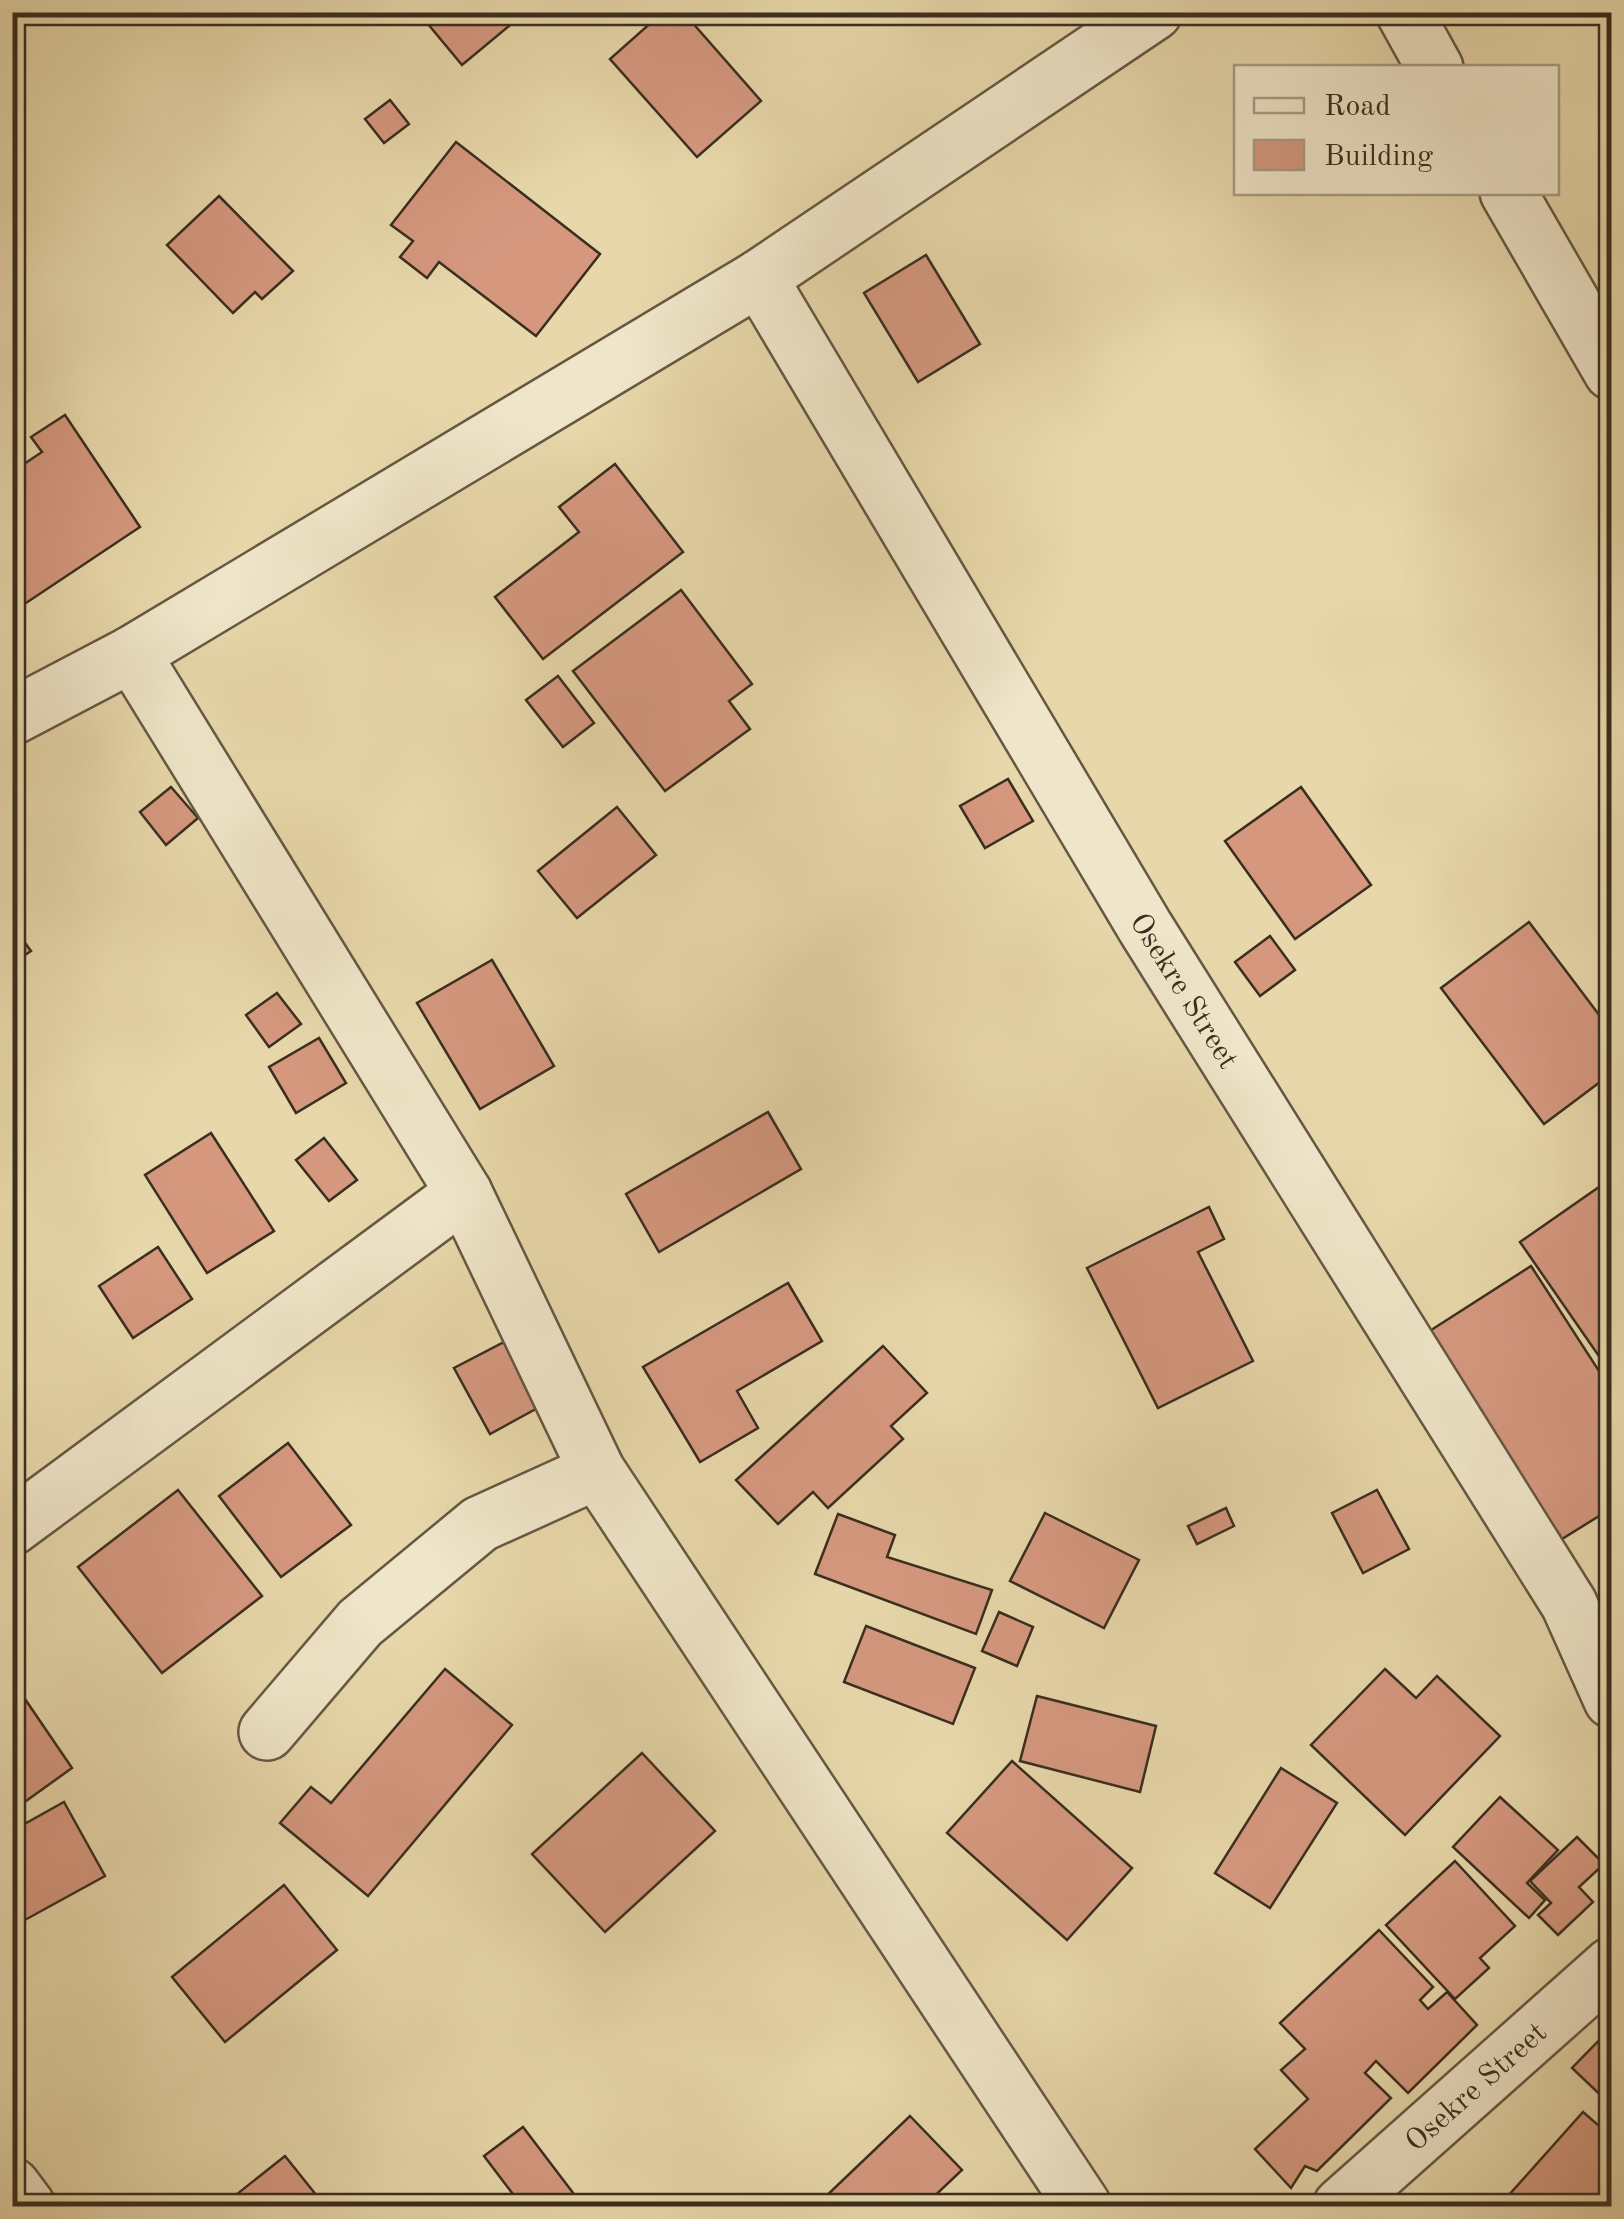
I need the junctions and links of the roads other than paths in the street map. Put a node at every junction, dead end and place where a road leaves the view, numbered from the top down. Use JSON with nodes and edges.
{"nodes":[{"id":1,"x":1154,"y":12,"type":"edge"},
{"id":2,"x":1404,"y":12,"type":"edge"},
{"id":3,"x":1434,"y":65,"type":"edge"},
{"id":4,"x":1510,"y":195,"type":"edge"},
{"id":5,"x":760,"y":278,"type":"junction"},
{"id":6,"x":1612,"y":372,"type":"edge"},
{"id":7,"x":132,"y":654,"type":"junction"},
{"id":8,"x":12,"y":717,"type":"edge"},
{"id":9,"x":464,"y":1193,"type":"junction"},
{"id":10,"x":597,"y":1471,"type":"junction"},
{"id":11,"x":12,"y":1528,"type":"edge"},
{"id":12,"x":1612,"y":1700,"type":"edge"},
{"id":13,"x":266,"y":1732,"type":"dead end"},
{"id":14,"x":1612,"y":1965,"type":"edge"},
{"id":15,"x":12,"y":2186,"type":"edge"},
{"id":16,"x":27,"y":2206,"type":"edge"},
{"id":17,"x":1083,"y":2206,"type":"edge"},
{"id":18,"x":1341,"y":2206,"type":"edge"}],
"edges":[{"from":1,"to":5,"type":"street"},
{"from":2,"to":3,"type":"street"},
{"from":4,"to":6,"type":"street"},
{"from":5,"to":7,"type":"street"},
{"from":5,"to":12,"type":"street","name":"Osekre Street"},
{"from":7,"to":8,"type":"street"},
{"from":7,"to":9,"type":"street"},
{"from":9,"to":10,"type":"street"},
{"from":9,"to":11,"type":"street"},
{"from":10,"to":13,"type":"street"},
{"from":10,"to":17,"type":"street"},
{"from":14,"to":18,"type":"street","name":"Osekre Street"},
{"from":15,"to":16,"type":"street"}]}
